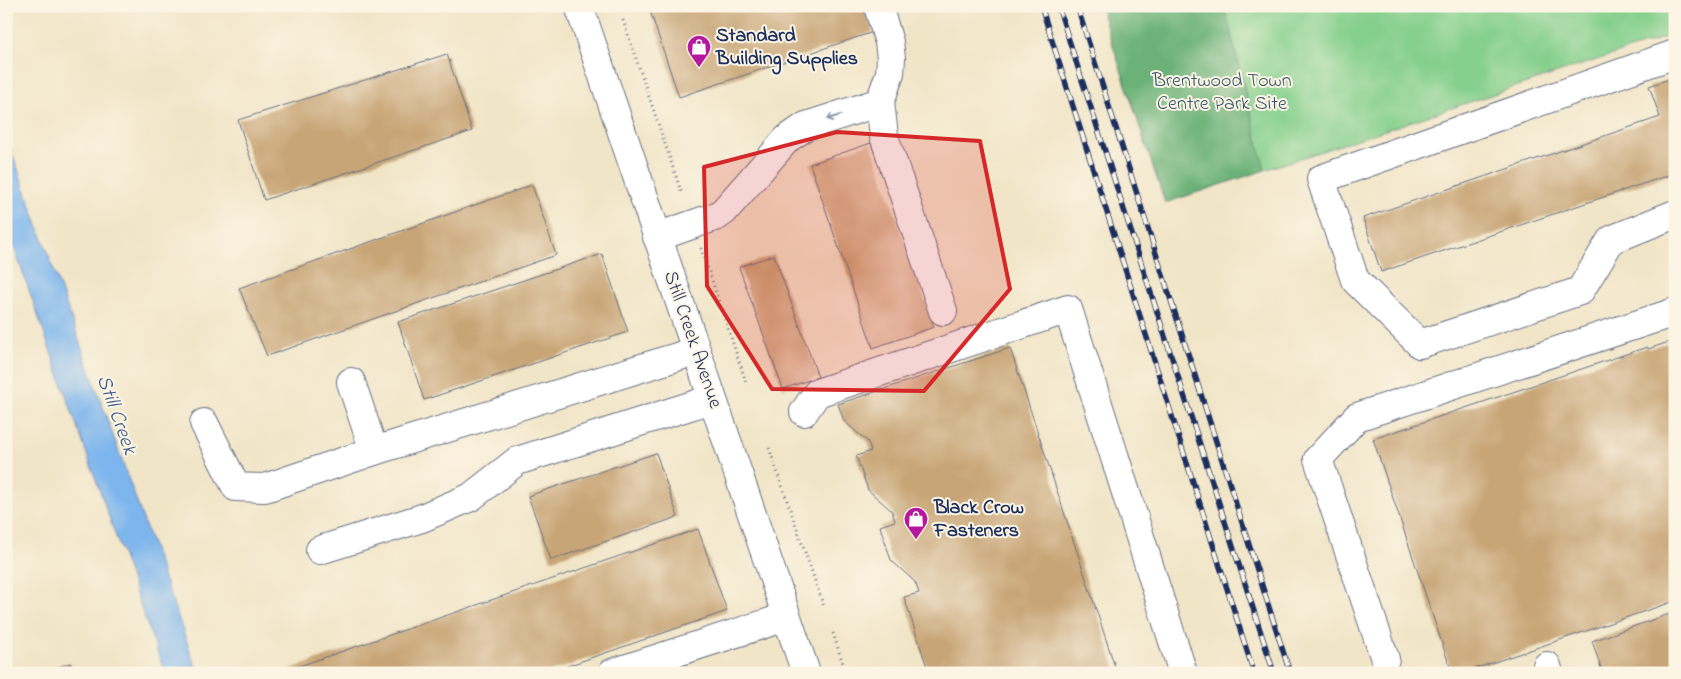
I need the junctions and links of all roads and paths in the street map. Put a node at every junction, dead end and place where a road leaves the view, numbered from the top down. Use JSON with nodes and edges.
{"nodes":[{"id":1,"x":579,"y":6,"type":"edge"},
{"id":2,"x":878,"y":6,"type":"edge"},
{"id":3,"x":622,"y":20,"type":"dead end"},
{"id":4,"x":1675,"y":54,"type":"edge"},
{"id":5,"x":880,"y":102,"type":"junction"},
{"id":6,"x":682,"y":194,"type":"dead end"},
{"id":7,"x":1675,"y":214,"type":"edge"},
{"id":8,"x":695,"y":232,"type":"junction"},
{"id":9,"x":657,"y":237,"type":"junction"},
{"id":10,"x":943,"y":311,"type":"dead end"},
{"id":11,"x":1675,"y":312,"type":"edge"},
{"id":12,"x":696,"y":350,"type":"junction"},
{"id":13,"x":351,"y":382,"type":"dead end"},
{"id":14,"x":746,"y":382,"type":"dead end"},
{"id":15,"x":712,"y":399,"type":"junction"},
{"id":16,"x":804,"y":412,"type":"dead end"},
{"id":17,"x":204,"y":423,"type":"dead end"},
{"id":18,"x":769,"y":448,"type":"dead end"},
{"id":19,"x":374,"y":451,"type":"junction"},
{"id":20,"x":320,"y":550,"type":"dead end"},
{"id":21,"x":824,"y":607,"type":"dead end"},
{"id":22,"x":786,"y":617,"type":"junction"},
{"id":23,"x":833,"y":633,"type":"dead end"},
{"id":24,"x":1385,"y":659,"type":"dead end"},
{"id":25,"x":804,"y":672,"type":"edge"},
{"id":26,"x":612,"y":673,"type":"edge"},
{"id":27,"x":846,"y":673,"type":"edge"},
{"id":28,"x":1183,"y":673,"type":"edge"}],
"edges":[{"from":1,"to":9,"type":"street","name":"Still Creek Avenue"},
{"from":2,"to":5,"type":"street"},
{"from":3,"to":6,"type":"path"},
{"from":4,"to":7,"type":"street"},
{"from":5,"to":8,"type":"street","one_way":true},
{"from":5,"to":10,"type":"street"},
{"from":8,"to":9,"type":"street"},
{"from":8,"to":14,"type":"path"},
{"from":9,"to":12,"type":"street","name":"Still Creek Avenue"},
{"from":11,"to":24,"type":"street"},
{"from":12,"to":15,"type":"street","name":"Still Creek Avenue"},
{"from":12,"to":19,"type":"street"},
{"from":13,"to":19,"type":"street"},
{"from":15,"to":20,"type":"street"},
{"from":15,"to":22,"type":"street","name":"Still Creek Avenue"},
{"from":16,"to":28,"type":"street"},
{"from":17,"to":19,"type":"street"},
{"from":18,"to":21,"type":"path"},
{"from":22,"to":25,"type":"street","name":"Still Creek Avenue"},
{"from":22,"to":26,"type":"street"},
{"from":23,"to":27,"type":"path"}]}
